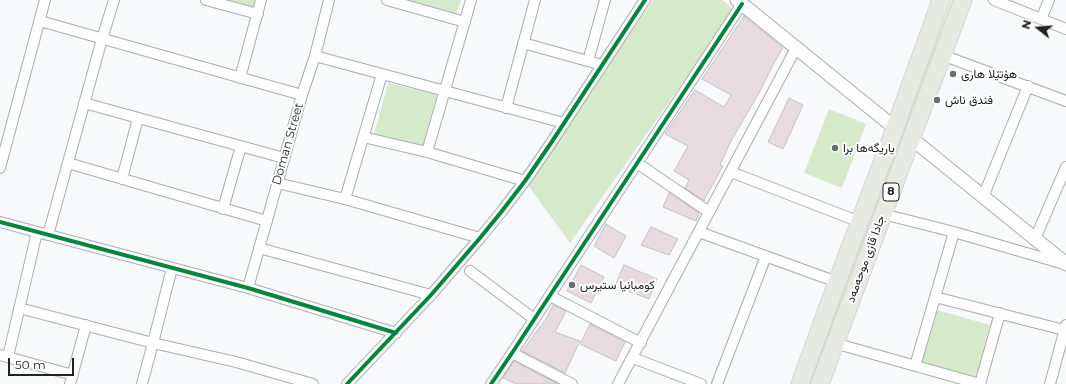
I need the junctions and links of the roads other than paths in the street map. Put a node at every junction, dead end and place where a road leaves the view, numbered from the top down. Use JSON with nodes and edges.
{"nodes":[{"id":1,"x":45,"y":0,"type":"edge"},
{"id":2,"x":114,"y":0,"type":"edge"},
{"id":3,"x":206,"y":0,"type":"edge"},
{"id":4,"x":262,"y":0,"type":"edge"},
{"id":5,"x":329,"y":0,"type":"edge"},
{"id":6,"x":387,"y":0,"type":"edge"},
{"id":7,"x":471,"y":0,"type":"edge"},
{"id":8,"x":535,"y":0,"type":"edge"},
{"id":9,"x":605,"y":0,"type":"edge"},
{"id":10,"x":645,"y":0,"type":"edge"},
{"id":11,"x":941,"y":0,"type":"edge"},
{"id":12,"x":963,"y":0,"type":"edge"},
{"id":13,"x":994,"y":0,"type":"edge"},
{"id":14,"x":1049,"y":0,"type":"edge"},
{"id":15,"x":401,"y":2,"type":"edge"},
{"id":16,"x":740,"y":2,"type":"edge"},
{"id":17,"x":258,"y":14,"type":"junction"},
{"id":18,"x":1041,"y":19,"type":"junction"},
{"id":19,"x":40,"y":22,"type":"junction"},
{"id":20,"x":465,"y":22,"type":"junction"},
{"id":21,"x":1066,"y":29,"type":"edge"},
{"id":22,"x":102,"y":39,"type":"junction"},
{"id":23,"x":523,"y":43,"type":"junction"},
{"id":24,"x":796,"y":48,"type":"junction"},
{"id":25,"x":942,"y":55,"type":"junction"},
{"id":26,"x":315,"y":56,"type":"junction"},
{"id":27,"x":588,"y":61,"type":"junction"},
{"id":28,"x":602,"y":65,"type":"junction"},
{"id":29,"x":382,"y":74,"type":"junction"},
{"id":30,"x":240,"y":78,"type":"junction"},
{"id":31,"x":1028,"y":86,"type":"junction"},
{"id":32,"x":445,"y":91,"type":"junction"},
{"id":33,"x":302,"y":95,"type":"junction"},
{"id":34,"x":1066,"y":100,"type":"edge"},
{"id":35,"x":84,"y":103,"type":"junction"},
{"id":36,"x":506,"y":108,"type":"junction"},
{"id":37,"x":138,"y":118,"type":"junction"},
{"id":38,"x":564,"y":123,"type":"junction"},
{"id":39,"x":895,"y":128,"type":"junction"},
{"id":40,"x":363,"y":137,"type":"junction"},
{"id":41,"x":911,"y":138,"type":"junction"},
{"id":42,"x":241,"y":146,"type":"junction"},
{"id":43,"x":427,"y":152,"type":"junction"},
{"id":44,"x":284,"y":158,"type":"junction"},
{"id":45,"x":1,"y":163,"type":"edge"},
{"id":46,"x":68,"y":163,"type":"junction"},
{"id":47,"x":637,"y":163,"type":"junction"},
{"id":48,"x":1066,"y":167,"type":"edge"},
{"id":49,"x":731,"y":172,"type":"junction"},
{"id":50,"x":1064,"y":178,"type":"edge"},
{"id":51,"x":122,"y":179,"type":"junction"},
{"id":52,"x":525,"y":181,"type":"junction"},
{"id":53,"x":277,"y":183,"type":"junction"},
{"id":54,"x":984,"y":197,"type":"junction"},
{"id":55,"x":345,"y":199,"type":"junction"},
{"id":56,"x":224,"y":209,"type":"junction"},
{"id":57,"x":709,"y":212,"type":"junction"},
{"id":58,"x":883,"y":214,"type":"junction"},
{"id":59,"x":267,"y":221,"type":"junction"},
{"id":60,"x":0,"y":222,"type":"edge"},
{"id":61,"x":860,"y":222,"type":"junction"},
{"id":62,"x":37,"y":232,"type":"junction"},
{"id":63,"x":699,"y":232,"type":"junction"},
{"id":64,"x":954,"y":232,"type":"junction"},
{"id":65,"x":48,"y":235,"type":"junction"},
{"id":66,"x":480,"y":238,"type":"junction"},
{"id":67,"x":1035,"y":239,"type":"junction"},
{"id":68,"x":259,"y":248,"type":"junction"},
{"id":69,"x":766,"y":256,"type":"junction"},
{"id":70,"x":1066,"y":264,"type":"edge"},
{"id":71,"x":172,"y":268,"type":"junction"},
{"id":72,"x":470,"y":271,"type":"dead end"},
{"id":73,"x":837,"y":282,"type":"junction"},
{"id":74,"x":248,"y":288,"type":"junction"},
{"id":75,"x":431,"y":295,"type":"junction"},
{"id":76,"x":550,"y":296,"type":"junction"},
{"id":77,"x":935,"y":297,"type":"junction"},
{"id":78,"x":19,"y":308,"type":"junction"},
{"id":79,"x":1000,"y":313,"type":"junction"},
{"id":80,"x":534,"y":319,"type":"junction"},
{"id":81,"x":86,"y":326,"type":"junction"},
{"id":82,"x":1065,"y":327,"type":"edge"},
{"id":83,"x":396,"y":333,"type":"junction"},
{"id":84,"x":641,"y":343,"type":"junction"},
{"id":85,"x":834,"y":343,"type":"junction"},
{"id":86,"x":153,"y":344,"type":"junction"},
{"id":87,"x":512,"y":353,"type":"junction"},
{"id":88,"x":4,"y":356,"type":"edge"},
{"id":89,"x":633,"y":358,"type":"junction"},
{"id":90,"x":828,"y":360,"type":"junction"},
{"id":91,"x":915,"y":366,"type":"junction"},
{"id":92,"x":72,"y":380,"type":"edge"},
{"id":93,"x":142,"y":384,"type":"edge"},
{"id":94,"x":313,"y":384,"type":"edge"},
{"id":95,"x":347,"y":384,"type":"edge"},
{"id":96,"x":491,"y":384,"type":"edge"},
{"id":97,"x":572,"y":384,"type":"edge"},
{"id":98,"x":618,"y":384,"type":"edge"},
{"id":99,"x":701,"y":384,"type":"edge"},
{"id":100,"x":717,"y":384,"type":"edge"},
{"id":101,"x":800,"y":384,"type":"edge"},
{"id":102,"x":820,"y":384,"type":"edge"},
{"id":103,"x":831,"y":384,"type":"edge"},
{"id":104,"x":980,"y":384,"type":"edge"},
{"id":105,"x":1050,"y":384,"type":"edge"}],
"edges":[{"from":1,"to":19,"type":"street"},
{"from":2,"to":22,"type":"street"},
{"from":3,"to":17,"type":"street"},
{"from":4,"to":17,"type":"street"},
{"from":5,"to":26,"type":"street","name":"Doman Street"},
{"from":6,"to":15,"type":"street"},
{"from":7,"to":20,"type":"street"},
{"from":8,"to":23,"type":"street"},
{"from":9,"to":27,"type":"street"},
{"from":10,"to":28,"type":"street"},
{"from":11,"to":39,"type":"main road","name":"جادا قازی موحەمەد","number":"8"},
{"from":12,"to":25,"type":"main road","name":"جادا قازی موحەمەد","number":"8"},
{"from":13,"to":18,"type":"street"},
{"from":14,"to":18,"type":"street"},
{"from":15,"to":20,"type":"street"},
{"from":16,"to":24,"type":"street"},
{"from":16,"to":47,"type":"street"},
{"from":17,"to":30,"type":"street"},
{"from":18,"to":21,"type":"street"},
{"from":19,"to":22,"type":"street"},
{"from":19,"to":45,"type":"street"},
{"from":20,"to":32,"type":"street"},
{"from":22,"to":30,"type":"street"},
{"from":22,"to":35,"type":"street"},
{"from":23,"to":27,"type":"street"},
{"from":23,"to":36,"type":"street"},
{"from":24,"to":39,"type":"street"},
{"from":24,"to":49,"type":"street"},
{"from":25,"to":31,"type":"street"},
{"from":25,"to":41,"type":"main road","name":"جادا قازی موحەمەد","number":"8"},
{"from":26,"to":29,"type":"street"},
{"from":26,"to":33,"type":"street","name":"Doman Street"},
{"from":27,"to":28,"type":"street"},
{"from":28,"to":38,"type":"street"},
{"from":29,"to":32,"type":"street"},
{"from":29,"to":40,"type":"street"},
{"from":30,"to":33,"type":"street"},
{"from":31,"to":34,"type":"street"},
{"from":31,"to":54,"type":"street"},
{"from":32,"to":36,"type":"street"},
{"from":32,"to":43,"type":"street"},
{"from":33,"to":44,"type":"street","name":"Doman Street"},
{"from":35,"to":37,"type":"street"},
{"from":35,"to":46,"type":"street"},
{"from":36,"to":38,"type":"street"},
{"from":37,"to":42,"type":"street"},
{"from":37,"to":51,"type":"street"},
{"from":38,"to":52,"type":"street"},
{"from":39,"to":61,"type":"main road","name":"جادا قازی موحەمەد","number":"8"},
{"from":40,"to":43,"type":"street"},
{"from":40,"to":55,"type":"street"},
{"from":41,"to":54,"type":"street"},
{"from":41,"to":58,"type":"main road","name":"جادا قازی موحەمەد","number":"8"},
{"from":42,"to":44,"type":"street"},
{"from":42,"to":56,"type":"street"},
{"from":43,"to":52,"type":"street"},
{"from":44,"to":53,"type":"street","name":"Doman Street"},
{"from":46,"to":51,"type":"street"},
{"from":46,"to":65,"type":"street"},
{"from":47,"to":57,"type":"street"},
{"from":47,"to":76,"type":"street"},
{"from":48,"to":50,"type":"street"},
{"from":49,"to":57,"type":"street"},
{"from":49,"to":61,"type":"street"},
{"from":50,"to":67,"type":"street"},
{"from":51,"to":56,"type":"street"},
{"from":52,"to":66,"type":"street"},
{"from":53,"to":55,"type":"street"},
{"from":53,"to":59,"type":"street","name":"Doman Street"},
{"from":54,"to":67,"type":"street"},
{"from":55,"to":66,"type":"street"},
{"from":56,"to":59,"type":"street"},
{"from":57,"to":63,"type":"street"},
{"from":58,"to":64,"type":"street"},
{"from":58,"to":85,"type":"main road","name":"جادا قازی موحەمەد","number":"8"},
{"from":59,"to":68,"type":"street","name":"Doman Street"},
{"from":60,"to":62,"type":"street"},
{"from":61,"to":73,"type":"main road","name":"جادا قازی موحەمەد","number":"8"},
{"from":62,"to":65,"type":"street"},
{"from":62,"to":78,"type":"street"},
{"from":63,"to":69,"type":"street"},
{"from":63,"to":84,"type":"street"},
{"from":64,"to":70,"type":"street"},
{"from":64,"to":77,"type":"street"},
{"from":65,"to":71,"type":"street"},
{"from":66,"to":75,"type":"street"},
{"from":67,"to":70,"type":"street"},
{"from":68,"to":74,"type":"street","name":"Doman Street"},
{"from":68,"to":75,"type":"street"},
{"from":69,"to":73,"type":"street"},
{"from":69,"to":100,"type":"street"},
{"from":71,"to":74,"type":"street"},
{"from":71,"to":86,"type":"street"},
{"from":72,"to":80,"type":"street"},
{"from":73,"to":101,"type":"main road","name":"جادا قازی موحەمەد","number":"8"},
{"from":74,"to":83,"type":"street"},
{"from":75,"to":83,"type":"street"},
{"from":76,"to":80,"type":"street"},
{"from":76,"to":84,"type":"street"},
{"from":77,"to":79,"type":"street"},
{"from":77,"to":91,"type":"street"},
{"from":78,"to":81,"type":"street"},
{"from":78,"to":88,"type":"street"},
{"from":79,"to":82,"type":"street"},
{"from":79,"to":104,"type":"street"},
{"from":80,"to":87,"type":"street"},
{"from":81,"to":86,"type":"street"},
{"from":81,"to":92,"type":"street"},
{"from":82,"to":105,"type":"street"},
{"from":83,"to":95,"type":"street"},
{"from":84,"to":89,"type":"street"},
{"from":85,"to":90,"type":"main road","name":"جادا قازی موحەمەد","number":"8"},
{"from":85,"to":91,"type":"street"},
{"from":86,"to":93,"type":"street"},
{"from":86,"to":94,"type":"street"},
{"from":87,"to":96,"type":"street"},
{"from":87,"to":97,"type":"street"},
{"from":88,"to":92,"type":"street"},
{"from":89,"to":98,"type":"street"},
{"from":89,"to":99,"type":"street"},
{"from":90,"to":102,"type":"main road","name":"جادا قازی موحەمەد","number":"8"},
{"from":90,"to":103,"type":"street"},
{"from":91,"to":104,"type":"street"}]}
